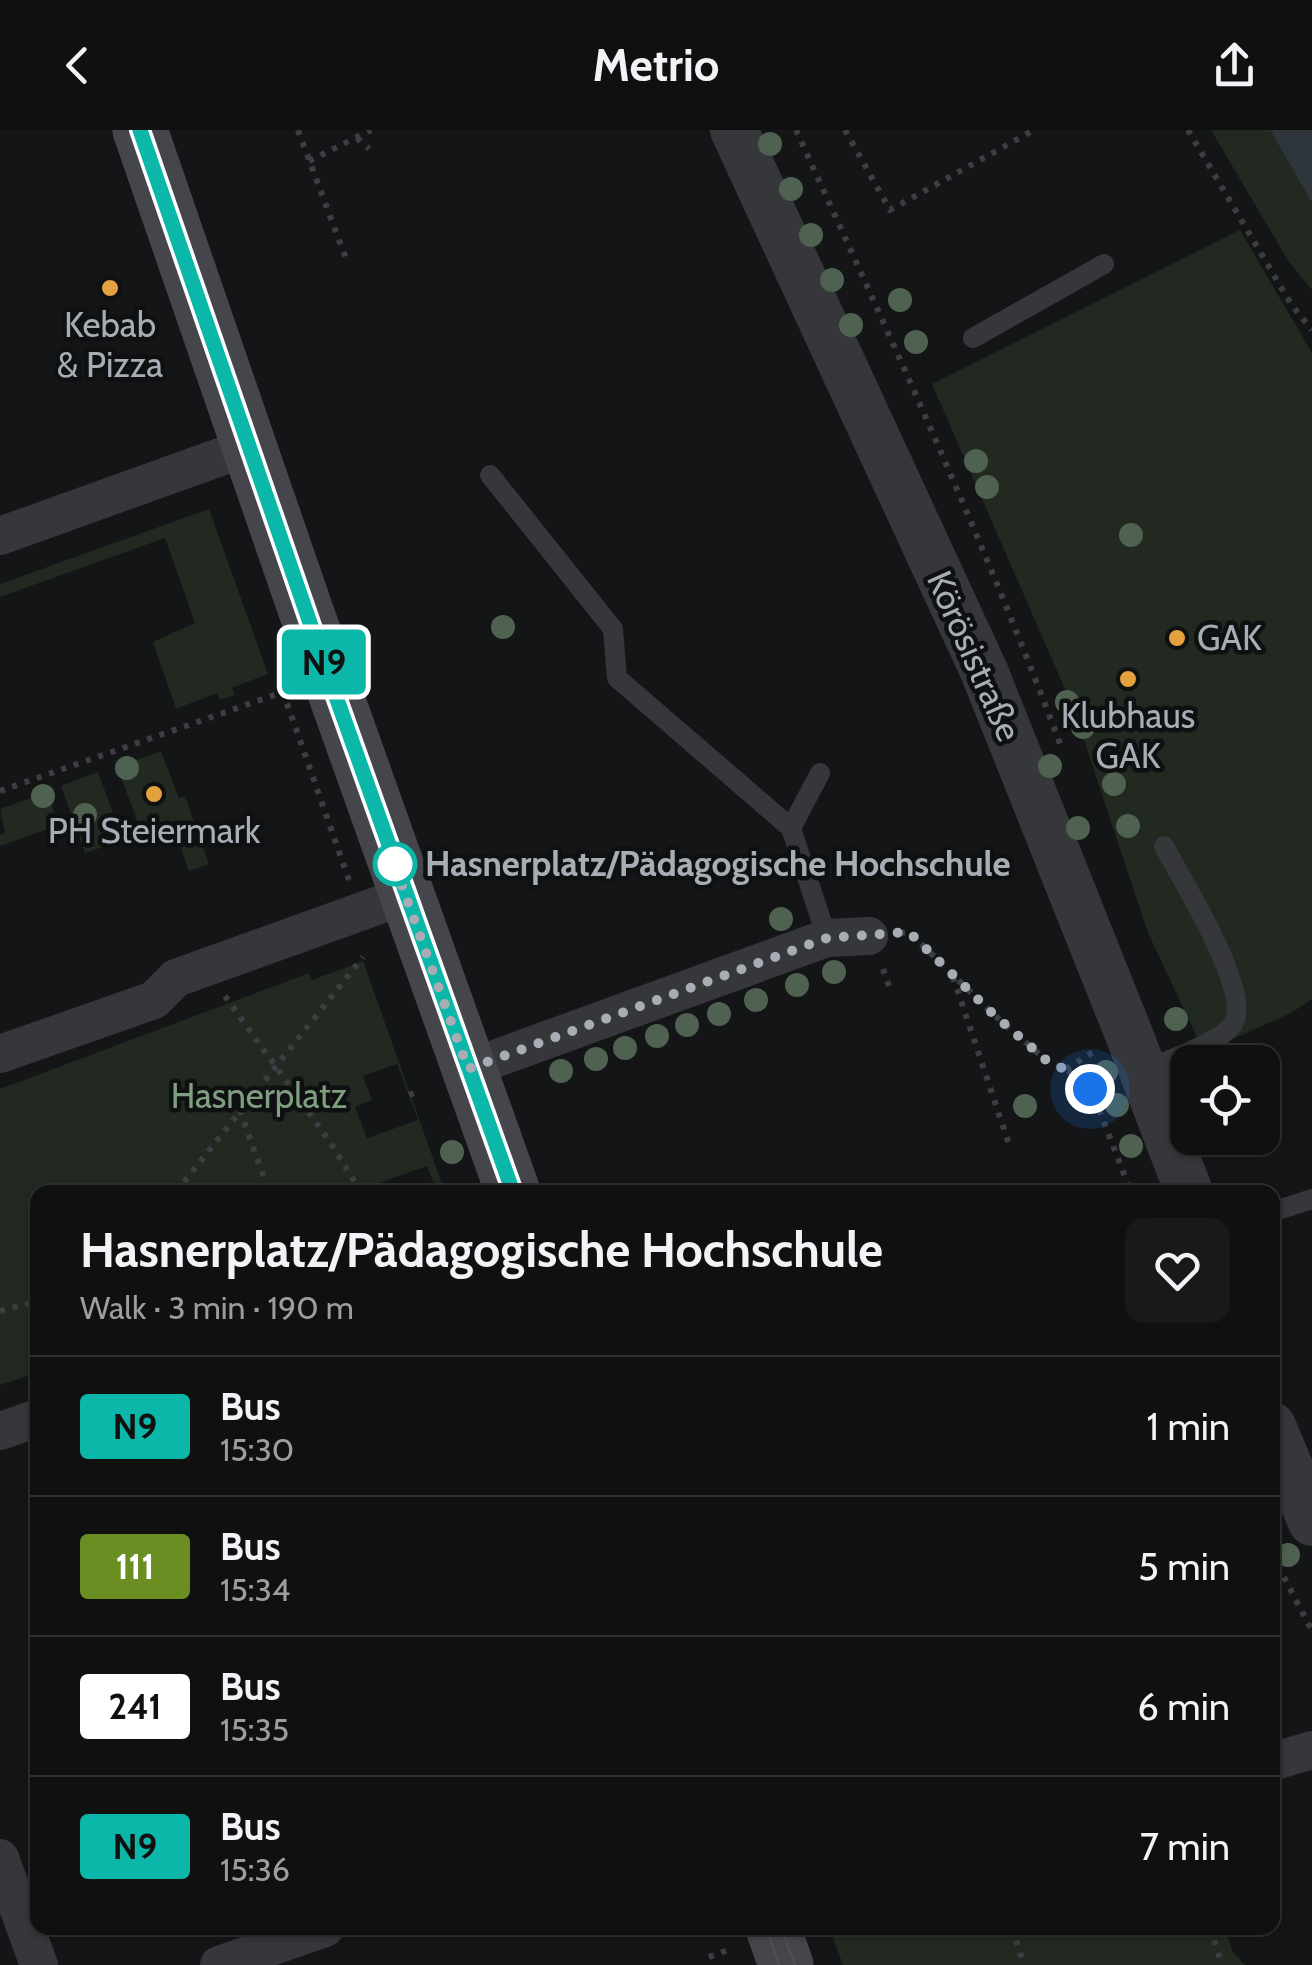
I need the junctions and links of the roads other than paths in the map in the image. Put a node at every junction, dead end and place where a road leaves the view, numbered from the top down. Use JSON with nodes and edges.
{"nodes":[{"id":1,"x":140,"y":130,"type":"edge"},
{"id":2,"x":734,"y":130,"type":"edge"},
{"id":3,"x":1104,"y":264,"type":"dead end"},
{"id":4,"x":973,"y":338,"type":"dead end"},
{"id":5,"x":248,"y":447,"type":"junction"},
{"id":6,"x":490,"y":475,"type":"dead end"},
{"id":7,"x":0,"y":536,"type":"edge"},
{"id":8,"x":820,"y":773,"type":"dead end"},
{"id":9,"x":791,"y":828,"type":"junction"},
{"id":10,"x":1164,"y":846,"type":"dead end"},
{"id":11,"x":406,"y":895,"type":"junction"},
{"id":12,"x":827,"y":938,"type":"junction"},
{"id":13,"x":876,"y":952,"type":"road end"},
{"id":14,"x":0,"y":1054,"type":"edge"},
{"id":15,"x":1126,"y":1058,"type":"junction"},
{"id":16,"x":468,"y":1069,"type":"junction"},
{"id":17,"x":511,"y":1185,"type":"edge"},
{"id":18,"x":1186,"y":1185,"type":"edge"},
{"id":19,"x":1312,"y":1198,"type":"edge"},
{"id":20,"x":1280,"y":1209,"type":"edge"},
{"id":21,"x":30,"y":1421,"type":"edge"},
{"id":22,"x":0,"y":1431,"type":"edge"},
{"id":23,"x":1280,"y":1445,"type":"edge"},
{"id":24,"x":1312,"y":1522,"type":"edge"},
{"id":25,"x":1312,"y":1750,"type":"edge"},
{"id":26,"x":1280,"y":1760,"type":"edge"},
{"id":27,"x":0,"y":1858,"type":"edge"},
{"id":28,"x":305,"y":1935,"type":"edge"},
{"id":29,"x":751,"y":1939,"type":"edge"},
{"id":30,"x":40,"y":1965,"type":"edge"},
{"id":31,"x":218,"y":1965,"type":"edge"},
{"id":32,"x":786,"y":1965,"type":"edge"}],
"edges":[{"from":1,"to":5,"type":"main road"},
{"from":2,"to":15,"type":"street","name":"Körösistraße"},
{"from":3,"to":4,"type":"lane"},
{"from":5,"to":7,"type":"street"},
{"from":5,"to":11,"type":"main road"},
{"from":6,"to":9,"type":"lane"},
{"from":8,"to":9,"type":"lane"},
{"from":9,"to":12,"type":"lane"},
{"from":10,"to":15,"type":"lane"},
{"from":11,"to":14,"type":"street"},
{"from":11,"to":16,"type":"main road"},
{"from":12,"to":13,"type":"street"},
{"from":12,"to":16,"type":"street"},
{"from":15,"to":18,"type":"street","name":"Körösistraße"},
{"from":16,"to":17,"type":"main road"},
{"from":19,"to":20,"type":"lane"},
{"from":21,"to":22,"type":"street"},
{"from":23,"to":24,"type":"street"},
{"from":25,"to":26,"type":"street"},
{"from":27,"to":30,"type":"street"},
{"from":28,"to":31,"type":"street"},
{"from":29,"to":32,"type":"main road"}]}
